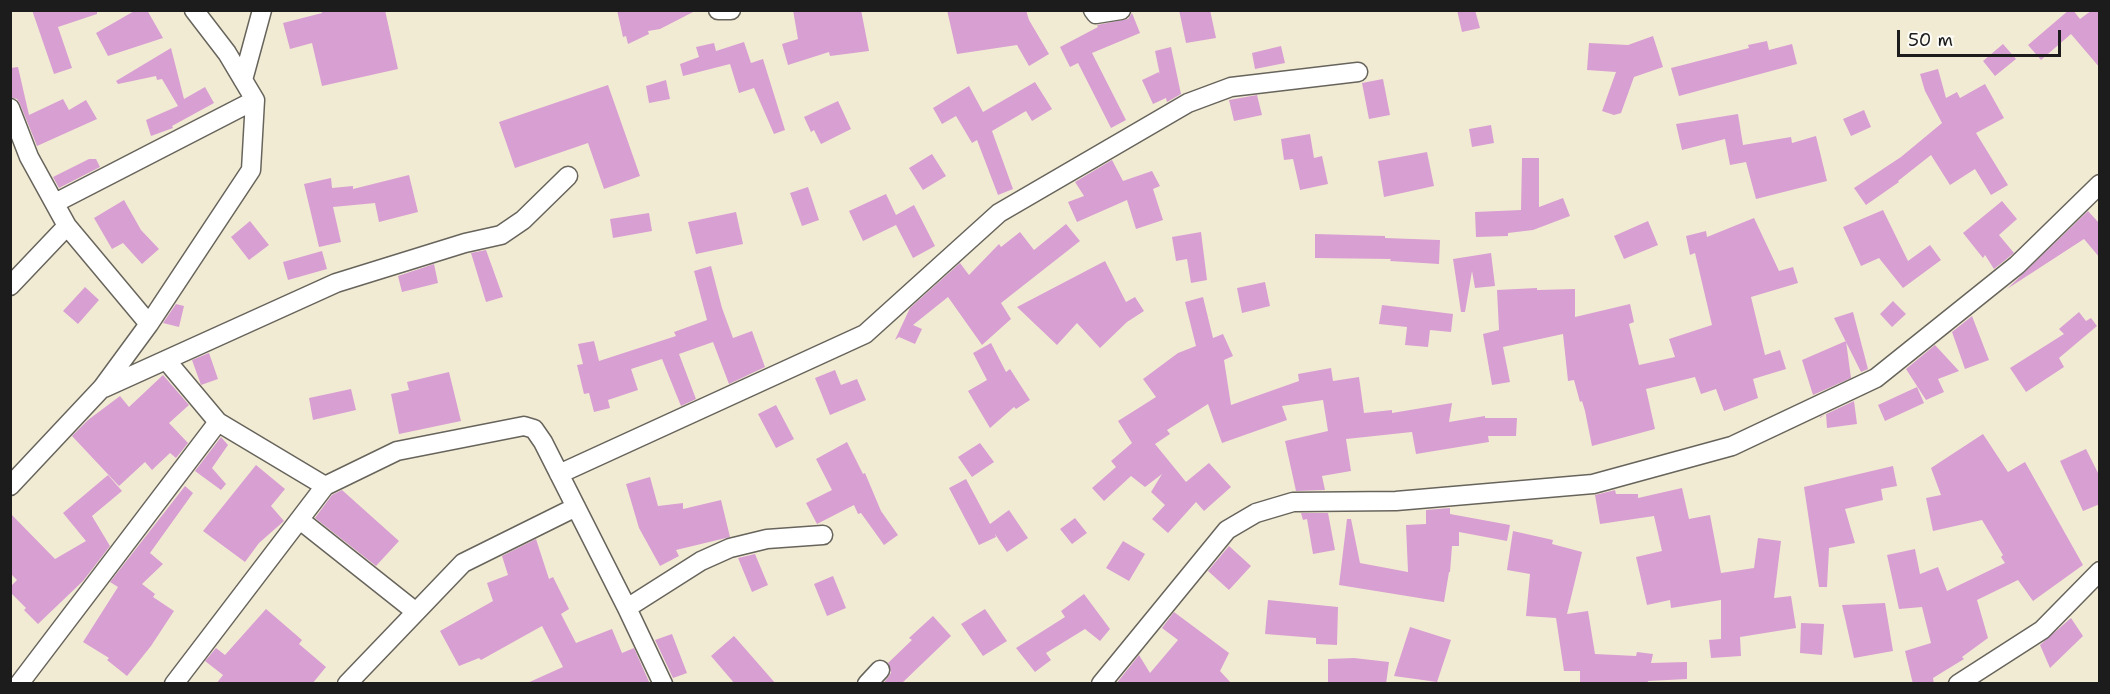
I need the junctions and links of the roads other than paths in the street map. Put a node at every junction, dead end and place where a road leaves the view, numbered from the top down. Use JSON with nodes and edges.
{"nodes":[{"id":1,"x":194,"y":10,"type":"edge"},
{"id":2,"x":262,"y":10,"type":"edge"},
{"id":3,"x":718,"y":10,"type":"edge"},
{"id":4,"x":731,"y":10,"type":"edge"},
{"id":5,"x":1093,"y":10,"type":"edge"},
{"id":6,"x":1121,"y":10,"type":"edge"},
{"id":7,"x":1358,"y":72,"type":"dead end"},
{"id":8,"x":243,"y":80,"type":"junction"},
{"id":9,"x":255,"y":100,"type":"junction"},
{"id":10,"x":10,"y":108,"type":"edge"},
{"id":11,"x":568,"y":176,"type":"dead end"},
{"id":12,"x":2100,"y":184,"type":"edge"},
{"id":13,"x":55,"y":203,"type":"junction"},
{"id":14,"x":67,"y":226,"type":"junction"},
{"id":15,"x":10,"y":286,"type":"edge"},
{"id":16,"x":148,"y":324,"type":"junction"},
{"id":17,"x":166,"y":360,"type":"junction"},
{"id":18,"x":102,"y":388,"type":"junction"},
{"id":19,"x":218,"y":422,"type":"junction"},
{"id":20,"x":559,"y":474,"type":"junction"},
{"id":21,"x":10,"y":486,"type":"edge"},
{"id":22,"x":325,"y":486,"type":"junction"},
{"id":23,"x":576,"y":507,"type":"junction"},
{"id":24,"x":300,"y":520,"type":"junction"},
{"id":25,"x":823,"y":535,"type":"dead end"},
{"id":26,"x":2100,"y":571,"type":"edge"},
{"id":27,"x":627,"y":608,"type":"junction"},
{"id":28,"x":416,"y":612,"type":"junction"},
{"id":29,"x":880,"y":670,"type":"dead end"},
{"id":30,"x":19,"y":684,"type":"edge"},
{"id":31,"x":174,"y":684,"type":"edge"},
{"id":32,"x":347,"y":684,"type":"edge"},
{"id":33,"x":663,"y":684,"type":"edge"},
{"id":34,"x":867,"y":684,"type":"edge"},
{"id":35,"x":1101,"y":684,"type":"edge"},
{"id":36,"x":1958,"y":684,"type":"edge"}],
"edges":[{"from":1,"to":8,"type":"street"},
{"from":2,"to":8,"type":"street"},
{"from":3,"to":4,"type":"street"},
{"from":5,"to":6,"type":"street"},
{"from":7,"to":20,"type":"street"},
{"from":8,"to":9,"type":"street"},
{"from":9,"to":13,"type":"street"},
{"from":9,"to":16,"type":"street"},
{"from":10,"to":13,"type":"street"},
{"from":11,"to":17,"type":"street"},
{"from":12,"to":35,"type":"street"},
{"from":13,"to":14,"type":"street"},
{"from":14,"to":15,"type":"street"},
{"from":14,"to":16,"type":"street"},
{"from":16,"to":18,"type":"street"},
{"from":17,"to":18,"type":"street"},
{"from":17,"to":19,"type":"street"},
{"from":18,"to":21,"type":"street"},
{"from":19,"to":22,"type":"street"},
{"from":19,"to":30,"type":"street"},
{"from":20,"to":22,"type":"street"},
{"from":20,"to":23,"type":"street"},
{"from":22,"to":24,"type":"street"},
{"from":23,"to":27,"type":"street"},
{"from":23,"to":28,"type":"street"},
{"from":24,"to":28,"type":"street"},
{"from":24,"to":31,"type":"street"},
{"from":25,"to":27,"type":"street"},
{"from":26,"to":36,"type":"street"},
{"from":27,"to":33,"type":"street"},
{"from":28,"to":32,"type":"street"},
{"from":29,"to":34,"type":"street"}]}
